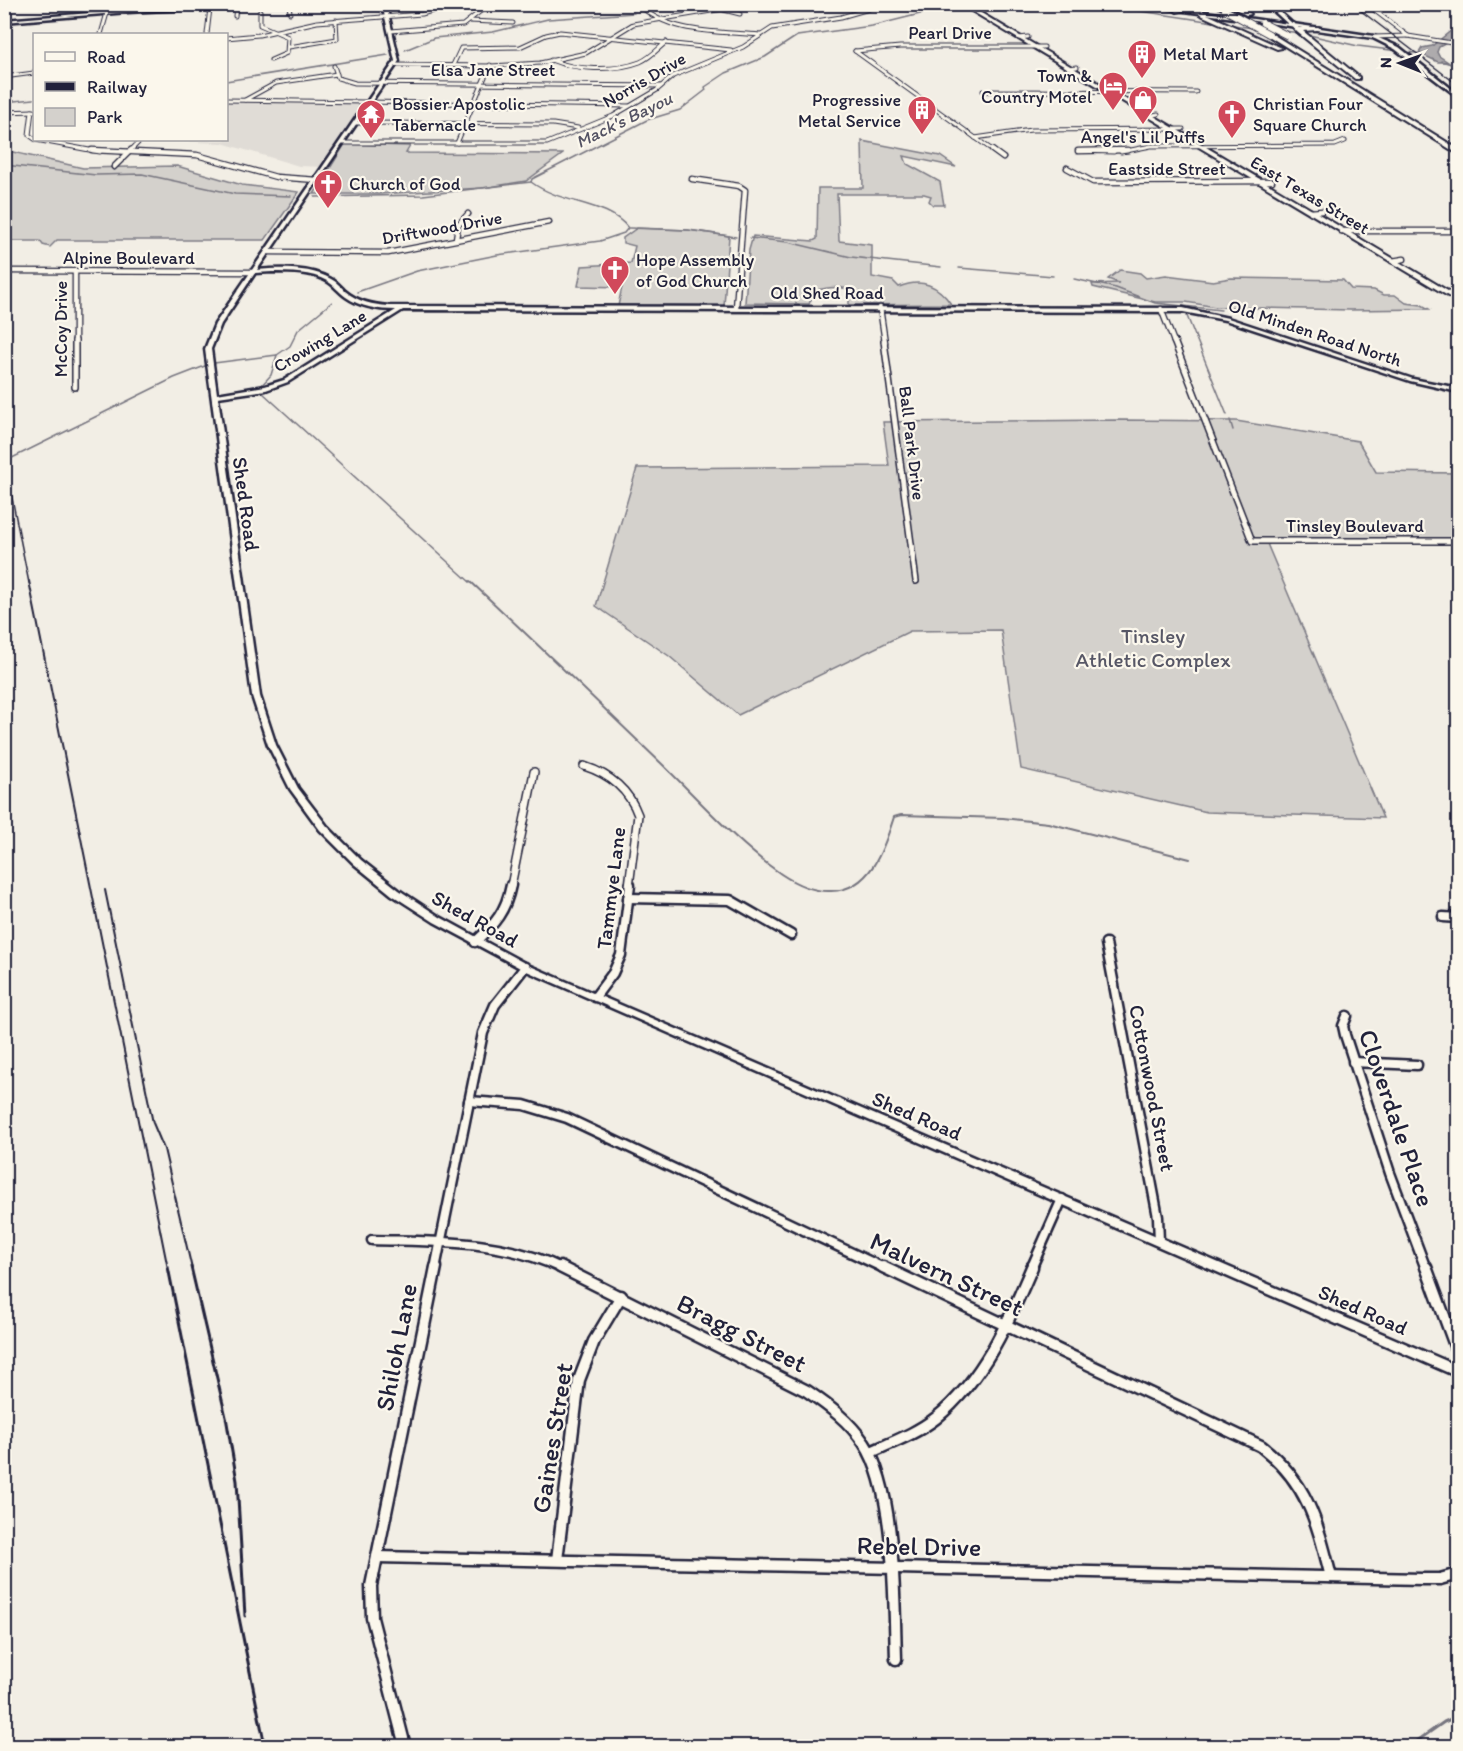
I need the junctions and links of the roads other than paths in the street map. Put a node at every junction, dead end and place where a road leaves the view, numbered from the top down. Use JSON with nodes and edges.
{"nodes":[{"id":1,"x":273,"y":4,"type":"edge"},
{"id":2,"x":289,"y":4,"type":"edge"},
{"id":3,"x":384,"y":4,"type":"edge"},
{"id":4,"x":436,"y":4,"type":"edge"},
{"id":5,"x":620,"y":4,"type":"edge"},
{"id":6,"x":638,"y":4,"type":"edge"},
{"id":7,"x":753,"y":4,"type":"edge"},
{"id":8,"x":869,"y":4,"type":"edge"},
{"id":9,"x":883,"y":4,"type":"edge"},
{"id":10,"x":940,"y":4,"type":"edge"},
{"id":11,"x":962,"y":4,"type":"edge"},
{"id":12,"x":972,"y":4,"type":"edge"},
{"id":13,"x":1138,"y":4,"type":"edge"},
{"id":14,"x":1214,"y":4,"type":"edge"},
{"id":15,"x":1268,"y":4,"type":"edge"},
{"id":16,"x":1366,"y":4,"type":"edge"},
{"id":17,"x":1190,"y":5,"type":"edge"},
{"id":18,"x":589,"y":6,"type":"edge"},
{"id":19,"x":184,"y":7,"type":"edge"},
{"id":20,"x":236,"y":7,"type":"junction"},
{"id":21,"x":486,"y":7,"type":"edge"},
{"id":22,"x":538,"y":7,"type":"edge"},
{"id":23,"x":1227,"y":7,"type":"edge"},
{"id":24,"x":210,"y":8,"type":"junction"},
{"id":25,"x":729,"y":8,"type":"junction"},
{"id":26,"x":722,"y":9,"type":"junction"},
{"id":27,"x":1177,"y":9,"type":"junction"},
{"id":28,"x":260,"y":11,"type":"dead end"},
{"id":29,"x":107,"y":12,"type":"junction"},
{"id":30,"x":290,"y":13,"type":"dead end"},
{"id":31,"x":1202,"y":13,"type":"junction"},
{"id":32,"x":235,"y":16,"type":"dead end"},
{"id":33,"x":387,"y":17,"type":"junction"},
{"id":34,"x":1217,"y":17,"type":"junction"},
{"id":35,"x":1286,"y":19,"type":"junction"},
{"id":36,"x":336,"y":20,"type":"junction"},
{"id":37,"x":659,"y":20,"type":"junction"},
{"id":38,"x":4,"y":21,"type":"edge"},
{"id":39,"x":470,"y":21,"type":"junction"},
{"id":40,"x":513,"y":23,"type":"dead end"},
{"id":41,"x":1291,"y":24,"type":"junction"},
{"id":42,"x":1317,"y":28,"type":"junction"},
{"id":43,"x":277,"y":30,"type":"junction"},
{"id":44,"x":1298,"y":30,"type":"junction"},
{"id":45,"x":1335,"y":30,"type":"junction"},
{"id":46,"x":391,"y":31,"type":"junction"},
{"id":47,"x":101,"y":33,"type":"edge"},
{"id":48,"x":207,"y":33,"type":"edge"},
{"id":49,"x":760,"y":35,"type":"junction"},
{"id":50,"x":1408,"y":36,"type":"junction"},
{"id":51,"x":611,"y":37,"type":"junction"},
{"id":52,"x":1028,"y":37,"type":"junction"},
{"id":53,"x":1374,"y":37,"type":"junction"},
{"id":54,"x":228,"y":38,"type":"edge"},
{"id":55,"x":1019,"y":38,"type":"junction"},
{"id":56,"x":508,"y":41,"type":"dead end"},
{"id":57,"x":666,"y":42,"type":"junction"},
{"id":58,"x":1458,"y":44,"type":"edge"},
{"id":59,"x":290,"y":47,"type":"junction"},
{"id":60,"x":520,"y":47,"type":"junction"},
{"id":61,"x":1033,"y":47,"type":"junction"},
{"id":62,"x":1044,"y":47,"type":"junction"},
{"id":63,"x":732,"y":51,"type":"junction"},
{"id":64,"x":741,"y":53,"type":"dead end"},
{"id":65,"x":271,"y":60,"type":"dead end"},
{"id":66,"x":551,"y":60,"type":"junction"},
{"id":67,"x":395,"y":65,"type":"junction"},
{"id":68,"x":453,"y":65,"type":"junction"},
{"id":69,"x":490,"y":65,"type":"junction"},
{"id":70,"x":333,"y":66,"type":"dead end"},
{"id":71,"x":1077,"y":67,"type":"junction"},
{"id":72,"x":1068,"y":68,"type":"junction"},
{"id":73,"x":33,"y":74,"type":"edge"},
{"id":74,"x":337,"y":74,"type":"junction"},
{"id":75,"x":1338,"y":76,"type":"junction"},
{"id":76,"x":4,"y":77,"type":"edge"},
{"id":77,"x":1357,"y":78,"type":"junction"},
{"id":78,"x":382,"y":83,"type":"junction"},
{"id":79,"x":482,"y":84,"type":"junction"},
{"id":80,"x":1367,"y":85,"type":"dead end"},
{"id":81,"x":661,"y":86,"type":"junction"},
{"id":82,"x":983,"y":91,"type":"dead end"},
{"id":83,"x":1108,"y":92,"type":"junction"},
{"id":84,"x":1120,"y":92,"type":"junction"},
{"id":85,"x":1196,"y":92,"type":"dead end"},
{"id":86,"x":1458,"y":96,"type":"edge"},
{"id":87,"x":228,"y":100,"type":"edge"},
{"id":88,"x":245,"y":100,"type":"junction"},
{"id":89,"x":369,"y":102,"type":"junction"},
{"id":90,"x":474,"y":103,"type":"junction"},
{"id":91,"x":629,"y":106,"type":"junction"},
{"id":92,"x":33,"y":111,"type":"edge"},
{"id":93,"x":1408,"y":111,"type":"dead end"},
{"id":94,"x":4,"y":112,"type":"edge"},
{"id":95,"x":1158,"y":114,"type":"junction"},
{"id":96,"x":1148,"y":116,"type":"junction"},
{"id":97,"x":355,"y":123,"type":"junction"},
{"id":98,"x":465,"y":123,"type":"junction"},
{"id":99,"x":578,"y":128,"type":"junction"},
{"id":100,"x":1183,"y":129,"type":"junction"},
{"id":101,"x":1173,"y":130,"type":"junction"},
{"id":102,"x":975,"y":138,"type":"junction"},
{"id":103,"x":33,"y":139,"type":"edge"},
{"id":104,"x":42,"y":141,"type":"edge"},
{"id":105,"x":140,"y":141,"type":"edge"},
{"id":106,"x":1345,"y":141,"type":"dead end"},
{"id":107,"x":342,"y":143,"type":"junction"},
{"id":108,"x":457,"y":143,"type":"junction"},
{"id":109,"x":1458,"y":143,"type":"edge"},
{"id":110,"x":1210,"y":144,"type":"junction"},
{"id":111,"x":1198,"y":145,"type":"junction"},
{"id":112,"x":1078,"y":151,"type":"dead end"},
{"id":113,"x":1458,"y":152,"type":"edge"},
{"id":114,"x":127,"y":153,"type":"junction"},
{"id":115,"x":1003,"y":158,"type":"dead end"},
{"id":116,"x":114,"y":167,"type":"dead end"},
{"id":117,"x":1067,"y":168,"type":"dead end"},
{"id":118,"x":692,"y":179,"type":"dead end"},
{"id":119,"x":317,"y":180,"type":"junction"},
{"id":120,"x":1272,"y":181,"type":"junction"},
{"id":121,"x":1260,"y":183,"type":"junction"},
{"id":122,"x":1322,"y":211,"type":"junction"},
{"id":123,"x":1311,"y":212,"type":"junction"},
{"id":124,"x":468,"y":214,"type":"dead end"},
{"id":125,"x":549,"y":222,"type":"dead end"},
{"id":126,"x":1354,"y":230,"type":"junction"},
{"id":127,"x":1341,"y":231,"type":"junction"},
{"id":128,"x":1458,"y":231,"type":"edge"},
{"id":129,"x":456,"y":239,"type":"junction"},
{"id":130,"x":267,"y":252,"type":"junction"},
{"id":131,"x":1404,"y":259,"type":"junction"},
{"id":132,"x":1392,"y":261,"type":"junction"},
{"id":133,"x":4,"y":271,"type":"edge"},
{"id":134,"x":75,"y":272,"type":"junction"},
{"id":135,"x":253,"y":272,"type":"junction"},
{"id":136,"x":1458,"y":291,"type":"edge"},
{"id":137,"x":1458,"y":300,"type":"edge"},
{"id":138,"x":402,"y":308,"type":"junction"},
{"id":139,"x":736,"y":308,"type":"junction"},
{"id":140,"x":880,"y":308,"type":"junction"},
{"id":141,"x":1161,"y":309,"type":"junction"},
{"id":142,"x":75,"y":387,"type":"dead end"},
{"id":143,"x":1458,"y":390,"type":"edge"},
{"id":144,"x":214,"y":396,"type":"junction"},
{"id":145,"x":1458,"y":541,"type":"edge"},
{"id":146,"x":915,"y":581,"type":"dead end"},
{"id":147,"x":584,"y":766,"type":"dead end"},
{"id":148,"x":534,"y":772,"type":"dead end"},
{"id":149,"x":628,"y":897,"type":"junction"},
{"id":150,"x":1443,"y":917,"type":"dead end"},
{"id":151,"x":1458,"y":918,"type":"edge"},
{"id":152,"x":791,"y":935,"type":"dead end"},
{"id":153,"x":475,"y":942,"type":"junction"},
{"id":154,"x":1106,"y":943,"type":"dead end"},
{"id":155,"x":525,"y":967,"type":"junction"},
{"id":156,"x":595,"y":997,"type":"junction"},
{"id":157,"x":1347,"y":1016,"type":"dead end"},
{"id":158,"x":1353,"y":1062,"type":"junction"},
{"id":159,"x":1417,"y":1065,"type":"dead end"},
{"id":160,"x":469,"y":1101,"type":"junction"},
{"id":161,"x":1062,"y":1199,"type":"junction"},
{"id":162,"x":372,"y":1240,"type":"dead end"},
{"id":163,"x":1159,"y":1241,"type":"junction"},
{"id":164,"x":441,"y":1242,"type":"junction"},
{"id":165,"x":621,"y":1296,"type":"junction"},
{"id":166,"x":1004,"y":1324,"type":"junction"},
{"id":167,"x":1458,"y":1371,"type":"edge"},
{"id":168,"x":871,"y":1452,"type":"junction"},
{"id":169,"x":377,"y":1557,"type":"junction"},
{"id":170,"x":557,"y":1560,"type":"junction"},
{"id":171,"x":891,"y":1568,"type":"junction"},
{"id":172,"x":1458,"y":1574,"type":"edge"},
{"id":173,"x":1331,"y":1577,"type":"junction"},
{"id":174,"x":896,"y":1659,"type":"dead end"},
{"id":175,"x":405,"y":1746,"type":"edge"}],
"edges":[{"from":1,"to":20,"type":"main road"},
{"from":2,"to":30,"type":"street"},
{"from":3,"to":33,"type":"street"},
{"from":4,"to":33,"type":"street"},
{"from":5,"to":18,"type":"street"},
{"from":6,"to":37,"type":"street"},
{"from":7,"to":25,"type":"street"},
{"from":8,"to":49,"type":"street","name":"Norris Drive"},
{"from":9,"to":10,"type":"main road"},
{"from":11,"to":55,"type":"main road","name":"East Texas Street"},
{"from":12,"to":52,"type":"main road","name":"East Texas Street"},
{"from":13,"to":27,"type":"main road"},
{"from":14,"to":23,"type":"highway"},
{"from":15,"to":35,"type":"main road"},
{"from":16,"to":50,"type":"street"},
{"from":17,"to":27,"type":"highway"},
{"from":17,"to":31,"type":"highway"},
{"from":18,"to":22,"type":"street"},
{"from":19,"to":24,"type":"main road"},
{"from":19,"to":29,"type":"main road"},
{"from":20,"to":24,"type":"main road"},
{"from":20,"to":32,"type":"street"},
{"from":21,"to":22,"type":"street"},
{"from":21,"to":39,"type":"street"},
{"from":23,"to":75,"type":"highway","bridge":true},
{"from":23,"to":77,"type":"highway","bridge":true},
{"from":24,"to":48,"type":"street"},
{"from":25,"to":26,"type":"street"},
{"from":25,"to":26,"type":"street"},
{"from":26,"to":37,"type":"street"},
{"from":27,"to":31,"type":"main road"},
{"from":28,"to":43,"type":"street"},
{"from":29,"to":38,"type":"main road"},
{"from":29,"to":47,"type":"street"},
{"from":31,"to":34,"type":"highway"},
{"from":33,"to":36,"type":"street"},
{"from":33,"to":46,"type":"street"},
{"from":34,"to":41,"type":"main road"},
{"from":34,"to":75,"type":"highway"},
{"from":35,"to":41,"type":"main road"},
{"from":35,"to":45,"type":"main road"},
{"from":36,"to":43,"type":"street"},
{"from":36,"to":59,"type":"street"},
{"from":37,"to":49,"type":"street"},
{"from":37,"to":51,"type":"street"},
{"from":39,"to":40,"type":"street"},
{"from":39,"to":46,"type":"street"},
{"from":41,"to":42,"type":"main road"},
{"from":41,"to":44,"type":"highway"},
{"from":42,"to":44,"type":"highway"},
{"from":42,"to":45,"type":"main road"},
{"from":43,"to":54,"type":"street"},
{"from":43,"to":59,"type":"street"},
{"from":44,"to":77,"type":"highway"},
{"from":45,"to":53,"type":"main road"},
{"from":46,"to":67,"type":"street"},
{"from":49,"to":63,"type":"street","name":"Norris Drive"},
{"from":50,"to":53,"type":"street"},
{"from":50,"to":58,"type":"street"},
{"from":51,"to":57,"type":"street"},
{"from":51,"to":60,"type":"street"},
{"from":51,"to":66,"type":"street"},
{"from":52,"to":55,"type":"street"},
{"from":52,"to":62,"type":"main road","name":"East Texas Street"},
{"from":53,"to":86,"type":"main road"},
{"from":55,"to":61,"type":"main road","name":"East Texas Street"},
{"from":56,"to":60,"type":"street"},
{"from":57,"to":63,"type":"street"},
{"from":57,"to":66,"type":"street"},
{"from":59,"to":65,"type":"street"},
{"from":60,"to":68,"type":"street"},
{"from":61,"to":62,"type":"street","name":"Pearl Drive"},
{"from":61,"to":72,"type":"main road","name":"East Texas Street"},
{"from":61,"to":102,"type":"street","name":"Pearl Drive"},
{"from":62,"to":71,"type":"main road","name":"East Texas Street"},
{"from":63,"to":64,"type":"street"},
{"from":63,"to":81,"type":"street","name":"Norris Drive"},
{"from":66,"to":69,"type":"street"},
{"from":67,"to":68,"type":"street"},
{"from":67,"to":78,"type":"street","name":"Shed Road"},
{"from":68,"to":69,"type":"street"},
{"from":69,"to":79,"type":"street"},
{"from":70,"to":74,"type":"street"},
{"from":71,"to":72,"type":"street"},
{"from":71,"to":84,"type":"main road","name":"East Texas Street"},
{"from":72,"to":83,"type":"main road","name":"East Texas Street"},
{"from":73,"to":76,"type":"street"},
{"from":74,"to":78,"type":"street","name":"Elsa Jane Street"},
{"from":74,"to":88,"type":"street"},
{"from":75,"to":113,"type":"highway"},
{"from":77,"to":80,"type":"highway"},
{"from":78,"to":79,"type":"street","name":"Elsa Jane Street"},
{"from":78,"to":89,"type":"street","name":"Shed Road"},
{"from":79,"to":81,"type":"street","name":"Elsa Jane Street"},
{"from":79,"to":90,"type":"street"},
{"from":81,"to":91,"type":"street","name":"Norris Drive"},
{"from":82,"to":83,"type":"street"},
{"from":83,"to":84,"type":"street"},
{"from":83,"to":96,"type":"main road","name":"East Texas Street"},
{"from":84,"to":85,"type":"street"},
{"from":84,"to":95,"type":"main road","name":"East Texas Street"},
{"from":87,"to":88,"type":"street"},
{"from":88,"to":89,"type":"street"},
{"from":89,"to":90,"type":"street"},
{"from":89,"to":97,"type":"street","name":"Shed Road"},
{"from":90,"to":91,"type":"street"},
{"from":90,"to":98,"type":"street"},
{"from":91,"to":99,"type":"street","name":"Norris Drive"},
{"from":92,"to":94,"type":"street"},
{"from":92,"to":103,"type":"street"},
{"from":93,"to":109,"type":"highway"},
{"from":95,"to":96,"type":"street"},
{"from":95,"to":100,"type":"main road","name":"East Texas Street"},
{"from":96,"to":101,"type":"main road","name":"East Texas Street"},
{"from":97,"to":98,"type":"street"},
{"from":97,"to":107,"type":"street","name":"Shed Road"},
{"from":98,"to":99,"type":"street"},
{"from":98,"to":108,"type":"street"},
{"from":99,"to":108,"type":"street","name":"Norris Drive"},
{"from":100,"to":101,"type":"street"},
{"from":100,"to":110,"type":"main road","name":"East Texas Street"},
{"from":101,"to":102,"type":"street"},
{"from":101,"to":111,"type":"main road","name":"East Texas Street"},
{"from":102,"to":115,"type":"street"},
{"from":104,"to":114,"type":"street"},
{"from":105,"to":114,"type":"street"},
{"from":106,"to":110,"type":"street"},
{"from":107,"to":108,"type":"street","name":"Norris Drive"},
{"from":107,"to":119,"type":"street","name":"Shed Road"},
{"from":110,"to":111,"type":"street"},
{"from":110,"to":120,"type":"main road","name":"East Texas Street"},
{"from":111,"to":112,"type":"street"},
{"from":111,"to":121,"type":"main road","name":"East Texas Street"},
{"from":114,"to":116,"type":"street"},
{"from":114,"to":119,"type":"street"},
{"from":117,"to":121,"type":"street","name":"Eastside Street"},
{"from":118,"to":139,"type":"street"},
{"from":119,"to":130,"type":"street","name":"Shed Road"},
{"from":120,"to":121,"type":"street","name":"Eastside Street"},
{"from":120,"to":122,"type":"main road","name":"East Texas Street"},
{"from":121,"to":123,"type":"main road","name":"East Texas Street"},
{"from":122,"to":123,"type":"street"},
{"from":122,"to":126,"type":"main road","name":"East Texas Street"},
{"from":123,"to":127,"type":"main road","name":"East Texas Street"},
{"from":124,"to":129,"type":"street"},
{"from":125,"to":129,"type":"street","name":"Driftwood Drive"},
{"from":126,"to":127,"type":"street"},
{"from":126,"to":128,"type":"street"},
{"from":126,"to":131,"type":"main road","name":"East Texas Street"},
{"from":127,"to":132,"type":"main road","name":"East Texas Street"},
{"from":129,"to":130,"type":"street","name":"Driftwood Drive"},
{"from":130,"to":135,"type":"street","name":"Shed Road"},
{"from":131,"to":132,"type":"street"},
{"from":131,"to":136,"type":"main road","name":"East Texas Street"},
{"from":132,"to":137,"type":"main road","name":"East Texas Street"},
{"from":133,"to":134,"type":"street","name":"Alpine Boulevard"},
{"from":134,"to":135,"type":"street","name":"Alpine Boulevard"},
{"from":134,"to":142,"type":"street","name":"McCoy Drive"},
{"from":135,"to":138,"type":"street","name":"Old Shed Road"},
{"from":135,"to":144,"type":"street","name":"Shed Road"},
{"from":138,"to":139,"type":"street","name":"Old Shed Road"},
{"from":138,"to":144,"type":"street","name":"Crowing Lane"},
{"from":139,"to":140,"type":"street","name":"Old Shed Road"},
{"from":140,"to":141,"type":"street","name":"Old Shed Road"},
{"from":140,"to":146,"type":"street","name":"Ball Park Drive"},
{"from":141,"to":143,"type":"street","name":"Old Minden Road North"},
{"from":141,"to":145,"type":"street","name":"Tinsley Boulevard"},
{"from":144,"to":153,"type":"street","name":"Shed Road"},
{"from":147,"to":149,"type":"street","name":"Tammye Lane"},
{"from":148,"to":153,"type":"street"},
{"from":149,"to":152,"type":"street"},
{"from":149,"to":156,"type":"street","name":"Tammye Lane"},
{"from":150,"to":151,"type":"street"},
{"from":153,"to":155,"type":"street","name":"Shed Road"},
{"from":154,"to":163,"type":"street","name":"Cottonwood Street"},
{"from":155,"to":156,"type":"street","name":"Shed Road"},
{"from":155,"to":160,"type":"street","name":"Shiloh Lane"},
{"from":156,"to":161,"type":"street","name":"Shed Road"},
{"from":157,"to":158,"type":"street","name":"Cloverdale Place"},
{"from":158,"to":159,"type":"street"},
{"from":158,"to":167,"type":"street","name":"Cloverdale Place"},
{"from":160,"to":164,"type":"street","name":"Shiloh Lane"},
{"from":160,"to":166,"type":"street","name":"Malvern Street"},
{"from":161,"to":163,"type":"street","name":"Shed Road"},
{"from":161,"to":166,"type":"street"},
{"from":162,"to":164,"type":"street","name":"Bragg Street"},
{"from":163,"to":167,"type":"street","name":"Shed Road"},
{"from":164,"to":165,"type":"street","name":"Bragg Street"},
{"from":164,"to":169,"type":"street","name":"Shiloh Lane"},
{"from":165,"to":168,"type":"street","name":"Bragg Street"},
{"from":165,"to":170,"type":"street","name":"Gaines Street"},
{"from":166,"to":168,"type":"street"},
{"from":166,"to":173,"type":"street","name":"Malvern Street"},
{"from":168,"to":171,"type":"street","name":"Bragg Street"},
{"from":169,"to":170,"type":"street","name":"Rebel Drive"},
{"from":169,"to":175,"type":"street","name":"Shiloh Lane"},
{"from":170,"to":171,"type":"street","name":"Rebel Drive"},
{"from":171,"to":173,"type":"street","name":"Rebel Drive"},
{"from":171,"to":174,"type":"street","name":"Bragg Street"},
{"from":172,"to":173,"type":"street","name":"Rebel Drive"}]}
